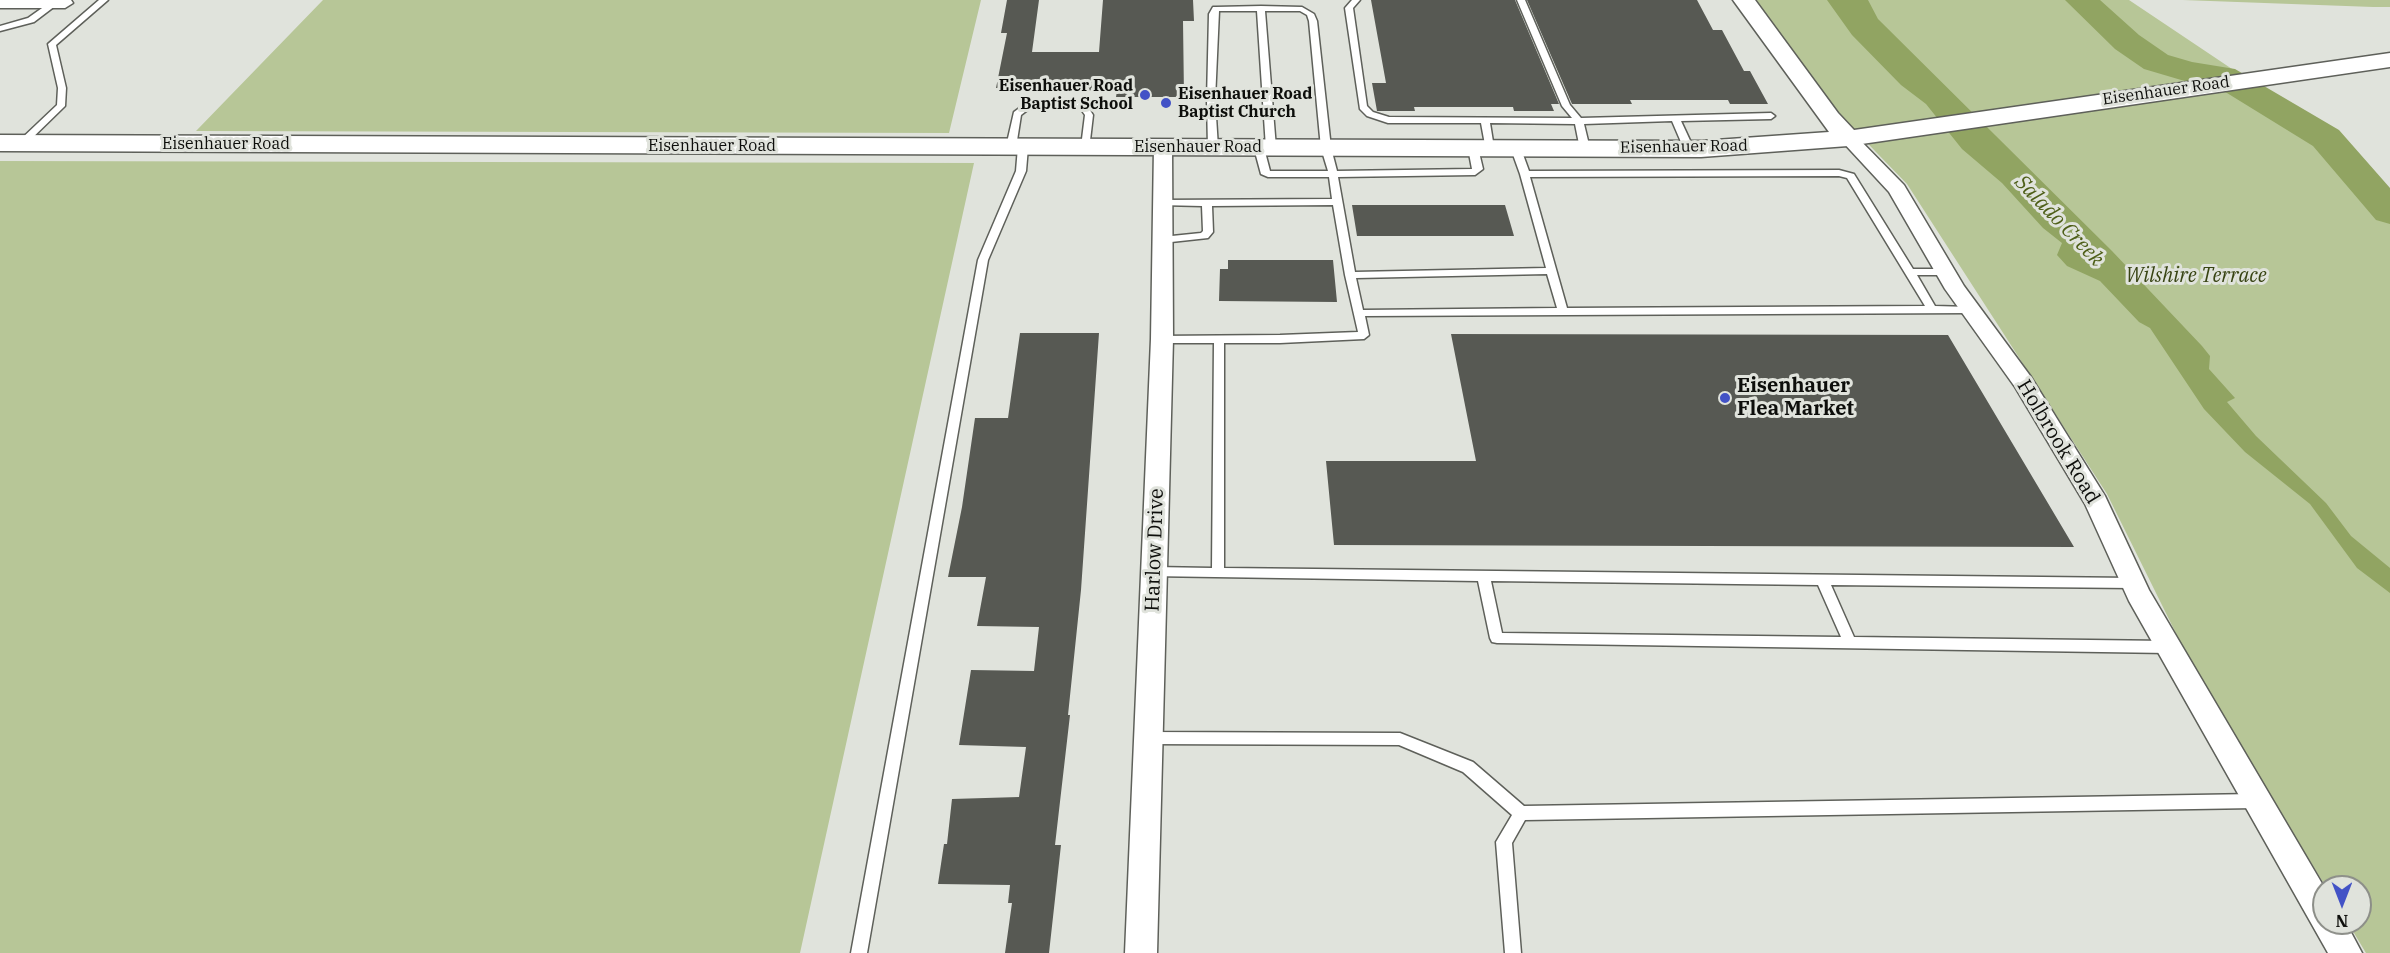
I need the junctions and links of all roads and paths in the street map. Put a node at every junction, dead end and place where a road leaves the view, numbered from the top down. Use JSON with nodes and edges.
{"nodes":[{"id":1,"x":104,"y":0,"type":"edge"},
{"id":2,"x":1356,"y":0,"type":"edge"},
{"id":3,"x":1521,"y":0,"type":"edge"},
{"id":4,"x":1744,"y":0,"type":"edge"},
{"id":5,"x":0,"y":3,"type":"edge"},
{"id":6,"x":60,"y":3,"type":"joint"},
{"id":7,"x":1261,"y":8,"type":"junction"},
{"id":8,"x":0,"y":29,"type":"edge"},
{"id":9,"x":2390,"y":60,"type":"edge"},
{"id":10,"x":1771,"y":116,"type":"dead end"},
{"id":11,"x":1675,"y":118,"type":"junction"},
{"id":12,"x":1485,"y":120,"type":"junction"},
{"id":13,"x":1579,"y":121,"type":"junction"},
{"id":14,"x":1848,"y":138,"type":"junction"},
{"id":15,"x":11,"y":143,"type":"edge"},
{"id":16,"x":1017,"y":147,"type":"junction"},
{"id":17,"x":1086,"y":147,"type":"junction"},
{"id":18,"x":1164,"y":147,"type":"junction"},
{"id":19,"x":1213,"y":148,"type":"junction"},
{"id":20,"x":1265,"y":148,"type":"junction"},
{"id":21,"x":1326,"y":148,"type":"junction"},
{"id":22,"x":1481,"y":148,"type":"junction"},
{"id":23,"x":1516,"y":148,"type":"junction"},
{"id":24,"x":1689,"y":148,"type":"junction"},
{"id":25,"x":1585,"y":149,"type":"junction"},
{"id":26,"x":1333,"y":174,"type":"junction"},
{"id":27,"x":1525,"y":174,"type":"junction"},
{"id":28,"x":1207,"y":202,"type":"junction"},
{"id":29,"x":1338,"y":202,"type":"junction"},
{"id":30,"x":1162,"y":203,"type":"junction"},
{"id":31,"x":1162,"y":240,"type":"junction"},
{"id":32,"x":1551,"y":271,"type":"junction"},
{"id":33,"x":1911,"y":272,"type":"junction"},
{"id":34,"x":1945,"y":272,"type":"junction"},
{"id":35,"x":1350,"y":275,"type":"junction"},
{"id":36,"x":1932,"y":309,"type":"junction"},
{"id":37,"x":1970,"y":310,"type":"junction"},
{"id":38,"x":1563,"y":312,"type":"junction"},
{"id":39,"x":1359,"y":313,"type":"junction"},
{"id":40,"x":1162,"y":339,"type":"junction"},
{"id":41,"x":1219,"y":339,"type":"junction"},
{"id":42,"x":1154,"y":572,"type":"junction"},
{"id":43,"x":1218,"y":573,"type":"junction"},
{"id":44,"x":1483,"y":576,"type":"junction"},
{"id":45,"x":1823,"y":580,"type":"junction"},
{"id":46,"x":2133,"y":583,"type":"junction"},
{"id":47,"x":1850,"y":643,"type":"junction"},
{"id":48,"x":2168,"y":647,"type":"junction"},
{"id":49,"x":1148,"y":738,"type":"junction"},
{"id":50,"x":2255,"y":801,"type":"junction"},
{"id":51,"x":1521,"y":813,"type":"junction"},
{"id":52,"x":2312,"y":896,"type":"edge"},
{"id":53,"x":2335,"y":935,"type":"edge"},
{"id":54,"x":859,"y":953,"type":"edge"},
{"id":55,"x":1141,"y":953,"type":"edge"},
{"id":56,"x":1513,"y":953,"type":"edge"},
{"id":57,"x":2346,"y":953,"type":"edge"}],
"edges":[{"from":1,"to":15,"type":"lane"},
{"from":2,"to":12,"type":"lane"},
{"from":3,"to":13,"type":"lane"},
{"from":4,"to":14,"type":"main road","name":"Holbrook Road"},
{"from":5,"to":6,"type":"street"},
{"from":6,"to":8,"type":"lane"},
{"from":7,"to":19,"type":"lane"},
{"from":7,"to":20,"type":"lane"},
{"from":7,"to":21,"type":"lane"},
{"from":9,"to":14,"type":"main road","name":"Eisenhauer Road"},
{"from":10,"to":11,"type":"lane"},
{"from":11,"to":13,"type":"lane"},
{"from":11,"to":24,"type":"lane"},
{"from":12,"to":13,"type":"lane"},
{"from":12,"to":22,"type":"lane"},
{"from":13,"to":25,"type":"lane"},
{"from":14,"to":24,"type":"main road","name":"Eisenhauer Road"},
{"from":14,"to":34,"type":"street","name":"Holbrook Road"},
{"from":15,"to":16,"type":"main road","name":"Eisenhauer Road"},
{"from":16,"to":17,"type":"main road","name":"Eisenhauer Road"},
{"from":16,"to":17,"type":"lane"},
{"from":16,"to":54,"type":"lane"},
{"from":17,"to":18,"type":"main road","name":"Eisenhauer Road"},
{"from":18,"to":19,"type":"main road","name":"Eisenhauer Road"},
{"from":18,"to":30,"type":"street","name":"Harlow Drive"},
{"from":19,"to":20,"type":"main road","name":"Eisenhauer Road"},
{"from":20,"to":21,"type":"main road","name":"Eisenhauer Road"},
{"from":20,"to":26,"type":"lane"},
{"from":21,"to":22,"type":"main road","name":"Eisenhauer Road"},
{"from":21,"to":26,"type":"lane"},
{"from":22,"to":23,"type":"main road","name":"Eisenhauer Road"},
{"from":22,"to":26,"type":"lane"},
{"from":23,"to":25,"type":"main road","name":"Eisenhauer Road"},
{"from":23,"to":27,"type":"lane"},
{"from":24,"to":25,"type":"main road","name":"Eisenhauer Road"},
{"from":26,"to":29,"type":"lane"},
{"from":27,"to":32,"type":"lane"},
{"from":27,"to":33,"type":"lane"},
{"from":28,"to":29,"type":"lane"},
{"from":28,"to":30,"type":"lane"},
{"from":28,"to":31,"type":"lane"},
{"from":29,"to":35,"type":"lane"},
{"from":30,"to":31,"type":"street","name":"Harlow Drive"},
{"from":31,"to":40,"type":"street","name":"Harlow Drive"},
{"from":32,"to":35,"type":"lane"},
{"from":32,"to":38,"type":"lane"},
{"from":33,"to":34,"type":"lane"},
{"from":33,"to":36,"type":"lane"},
{"from":34,"to":37,"type":"street","name":"Holbrook Road"},
{"from":35,"to":39,"type":"lane"},
{"from":36,"to":37,"type":"lane"},
{"from":36,"to":38,"type":"lane"},
{"from":37,"to":46,"type":"street","name":"Holbrook Road"},
{"from":38,"to":39,"type":"lane"},
{"from":39,"to":41,"type":"lane"},
{"from":40,"to":41,"type":"lane"},
{"from":40,"to":42,"type":"street","name":"Harlow Drive"},
{"from":41,"to":43,"type":"lane"},
{"from":42,"to":43,"type":"lane"},
{"from":42,"to":49,"type":"street","name":"Harlow Drive"},
{"from":43,"to":44,"type":"lane"},
{"from":44,"to":45,"type":"lane"},
{"from":44,"to":47,"type":"lane"},
{"from":45,"to":46,"type":"lane"},
{"from":45,"to":47,"type":"lane"},
{"from":46,"to":48,"type":"street","name":"Holbrook Road"},
{"from":47,"to":48,"type":"lane"},
{"from":48,"to":50,"type":"street","name":"Holbrook Road"},
{"from":49,"to":51,"type":"lane"},
{"from":49,"to":55,"type":"street","name":"Harlow Drive"},
{"from":50,"to":51,"type":"lane"},
{"from":50,"to":52,"type":"street","name":"Holbrook Road"},
{"from":51,"to":56,"type":"lane"},
{"from":53,"to":57,"type":"street"}]}
